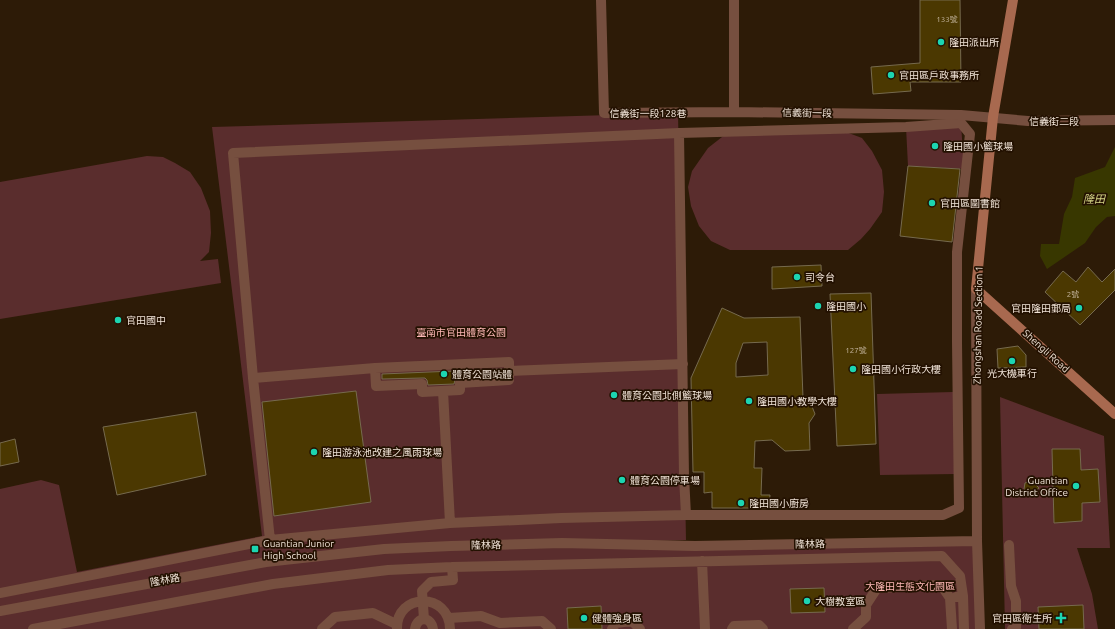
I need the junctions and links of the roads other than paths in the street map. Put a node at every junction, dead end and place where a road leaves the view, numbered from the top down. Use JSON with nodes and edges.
{"nodes":[{"id":1,"x":602,"y":0,"type":"edge"},
{"id":2,"x":734,"y":0,"type":"edge"},
{"id":3,"x":1013,"y":0,"type":"edge"},
{"id":4,"x":734,"y":112,"type":"junction"},
{"id":5,"x":993,"y":117,"type":"junction"},
{"id":6,"x":1115,"y":120,"type":"edge"},
{"id":7,"x":679,"y":133,"type":"junction"},
{"id":8,"x":976,"y":289,"type":"junction"},
{"id":9,"x":683,"y":364,"type":"junction"},
{"id":10,"x":375,"y":368,"type":"junction"},
{"id":11,"x":509,"y":371,"type":"junction"},
{"id":12,"x":253,"y":378,"type":"junction"},
{"id":13,"x":443,"y":391,"type":"junction"},
{"id":14,"x":1115,"y":414,"type":"edge"},
{"id":15,"x":686,"y":515,"type":"junction"},
{"id":16,"x":450,"y":523,"type":"junction"},
{"id":17,"x":270,"y":540,"type":"junction"},
{"id":18,"x":978,"y":541,"type":"junction"},
{"id":19,"x":1009,"y":545,"type":"dead end"},
{"id":20,"x":702,"y":561,"type":"junction"},
{"id":21,"x":452,"y":567,"type":"junction"},
{"id":22,"x":0,"y":593,"type":"edge"},
{"id":23,"x":963,"y":596,"type":"junction"},
{"id":24,"x":950,"y":598,"type":"junction"},
{"id":25,"x":422,"y":601,"type":"junction"},
{"id":26,"x":0,"y":611,"type":"edge"},
{"id":27,"x":449,"y":618,"type":"junction"},
{"id":28,"x":424,"y":620,"type":"junction"},
{"id":29,"x":518,"y":625,"type":"edge"},
{"id":30,"x":51,"y":627,"type":"edge"},
{"id":31,"x":396,"y":627,"type":"edge"},
{"id":32,"x":34,"y":629,"type":"edge"},
{"id":33,"x":322,"y":629,"type":"edge"},
{"id":34,"x":415,"y":629,"type":"edge"},
{"id":35,"x":433,"y":629,"type":"edge"},
{"id":36,"x":450,"y":629,"type":"edge"},
{"id":37,"x":552,"y":629,"type":"edge"},
{"id":38,"x":612,"y":629,"type":"edge"},
{"id":39,"x":640,"y":629,"type":"edge"},
{"id":40,"x":704,"y":629,"type":"edge"},
{"id":41,"x":732,"y":629,"type":"edge"},
{"id":42,"x":763,"y":629,"type":"edge"},
{"id":43,"x":853,"y":629,"type":"edge"},
{"id":44,"x":952,"y":629,"type":"edge"},
{"id":45,"x":964,"y":629,"type":"edge"},
{"id":46,"x":980,"y":629,"type":"edge"},
{"id":47,"x":1012,"y":629,"type":"edge"}],
"edges":[{"from":1,"to":4,"type":"street","name":"信義街一段128巷"},
{"from":2,"to":4,"type":"street"},
{"from":3,"to":5,"type":"main road","name":"Zhongshan Road Section 1"},
{"from":4,"to":5,"type":"street","name":"信義街一段"},
{"from":5,"to":6,"type":"street","name":"信義街二段"},
{"from":5,"to":8,"type":"main road","name":"Zhongshan Road Section 1"},
{"from":7,"to":9,"type":"street"},
{"from":7,"to":12,"type":"street"},
{"from":7,"to":15,"type":"street"},
{"from":8,"to":14,"type":"main road","name":"Shengli Road"},
{"from":8,"to":18,"type":"street","name":"Zhongshan Road Section 1"},
{"from":9,"to":11,"type":"street"},
{"from":9,"to":15,"type":"street"},
{"from":10,"to":11,"type":"street"},
{"from":10,"to":12,"type":"street"},
{"from":10,"to":13,"type":"street"},
{"from":11,"to":13,"type":"street"},
{"from":12,"to":17,"type":"street"},
{"from":13,"to":16,"type":"street"},
{"from":15,"to":16,"type":"street"},
{"from":16,"to":17,"type":"street"},
{"from":17,"to":22,"type":"street"},
{"from":18,"to":26,"type":"street","name":"隆林路"},
{"from":18,"to":46,"type":"street","name":"Zhongshan Road Section 1"},
{"from":19,"to":47,"type":"street"},
{"from":20,"to":21,"type":"street"},
{"from":20,"to":23,"type":"street"},
{"from":20,"to":40,"type":"street"},
{"from":21,"to":25,"type":"street"},
{"from":21,"to":30,"type":"street"},
{"from":23,"to":24,"type":"street"},
{"from":23,"to":45,"type":"street"},
{"from":24,"to":43,"type":"street"},
{"from":24,"to":44,"type":"street"},
{"from":25,"to":27,"type":"street"},
{"from":25,"to":28,"type":"street"},
{"from":25,"to":31,"type":"street"},
{"from":27,"to":29,"type":"street"},
{"from":27,"to":36,"type":"street"},
{"from":28,"to":34,"type":"street"},
{"from":28,"to":35,"type":"street"},
{"from":29,"to":37,"type":"street"},
{"from":30,"to":32,"type":"street"},
{"from":31,"to":33,"type":"street"},
{"from":38,"to":39,"type":"street"},
{"from":41,"to":42,"type":"street"}]}
